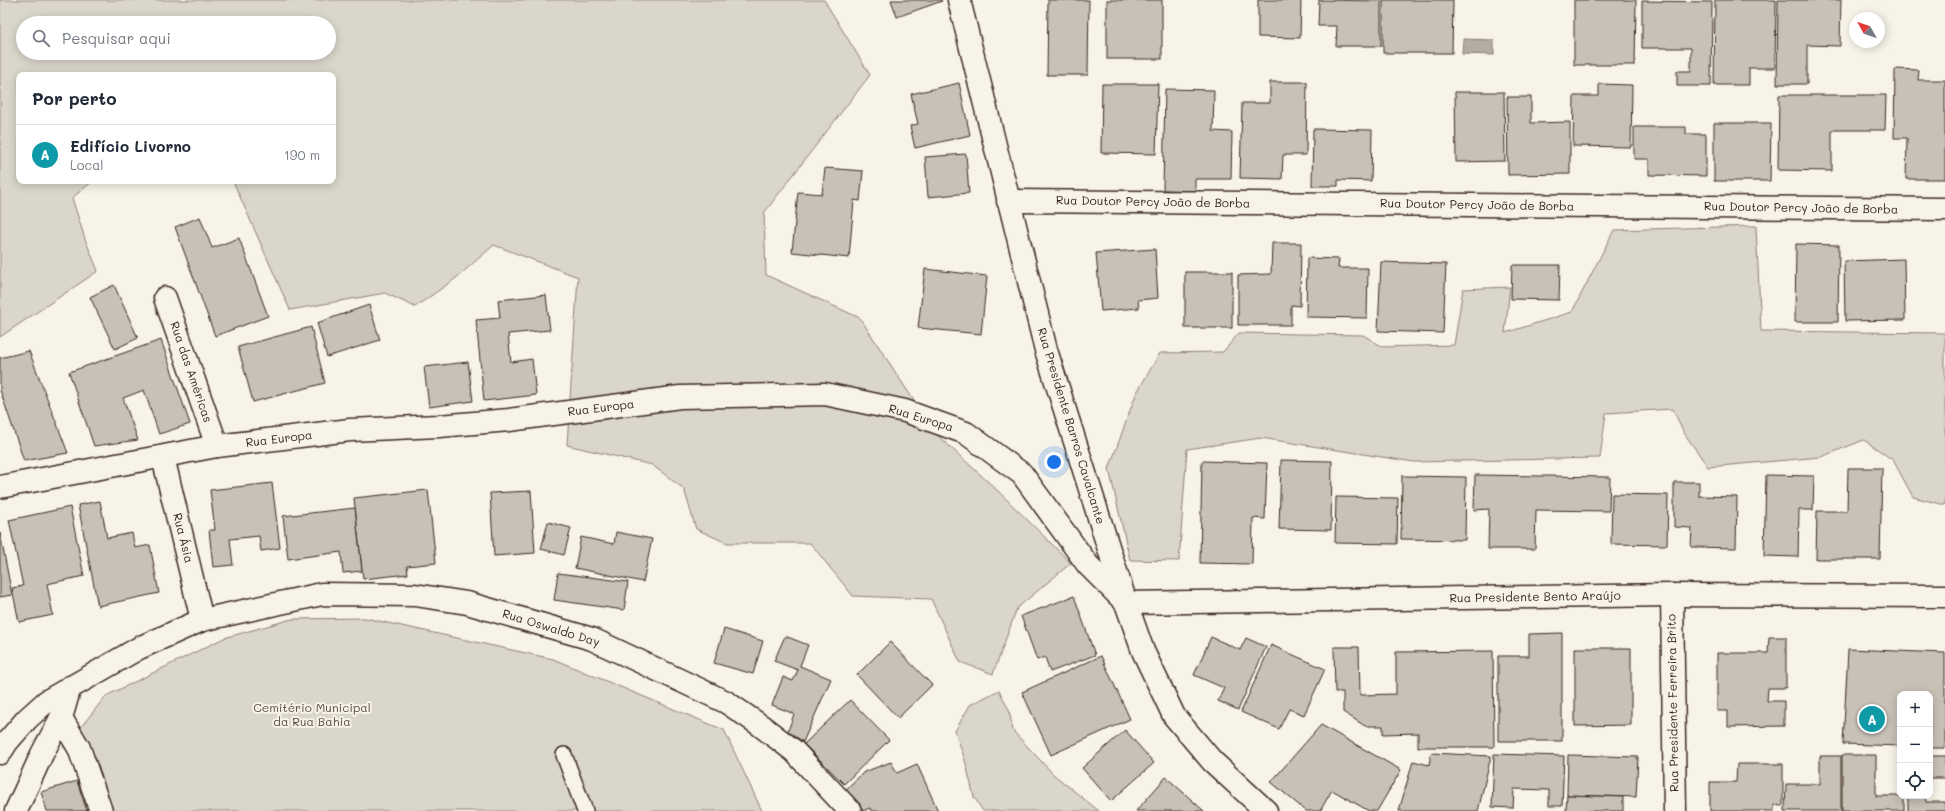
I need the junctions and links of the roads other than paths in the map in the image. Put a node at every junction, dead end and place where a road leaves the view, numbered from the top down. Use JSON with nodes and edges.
{"nodes":[{"id":1,"x":959,"y":0,"type":"edge"},
{"id":2,"x":1008,"y":201,"type":"junction"},
{"id":3,"x":1945,"y":209,"type":"edge"},
{"id":4,"x":165,"y":298,"type":"dead end"},
{"id":5,"x":217,"y":446,"type":"junction"},
{"id":6,"x":163,"y":458,"type":"junction"},
{"id":7,"x":0,"y":487,"type":"edge"},
{"id":8,"x":1672,"y":595,"type":"junction"},
{"id":9,"x":1945,"y":596,"type":"edge"},
{"id":10,"x":1126,"y":603,"type":"junction"},
{"id":11,"x":202,"y":620,"type":"junction"},
{"id":12,"x":70,"y":688,"type":"junction"},
{"id":13,"x":61,"y":718,"type":"junction"},
{"id":14,"x":0,"y":753,"type":"edge"},
{"id":15,"x":564,"y":755,"type":"dead end"},
{"id":16,"x":16,"y":811,"type":"edge"},
{"id":17,"x":101,"y":811,"type":"edge"},
{"id":18,"x":585,"y":811,"type":"edge"},
{"id":19,"x":850,"y":811,"type":"edge"},
{"id":20,"x":1266,"y":811,"type":"edge"},
{"id":21,"x":1675,"y":811,"type":"edge"}],
"edges":[{"from":1,"to":2,"type":"street","name":"Rua Presidente Barros Cavalcante"},
{"from":2,"to":3,"type":"street","name":"Rua Doutor Percy João de Borba"},
{"from":2,"to":10,"type":"street","name":"Rua Presidente Barros Cavalcante"},
{"from":4,"to":5,"type":"street","name":"Rua das Américas"},
{"from":5,"to":6,"type":"street","name":"Rua Europa"},
{"from":5,"to":10,"type":"street","name":"Rua Europa"},
{"from":6,"to":7,"type":"street","name":"Rua Europa"},
{"from":6,"to":11,"type":"street","name":"Rua Ásia"},
{"from":8,"to":9,"type":"street","name":"Rua Presidente Bento Araújo"},
{"from":8,"to":10,"type":"street","name":"Rua Presidente Bento Araújo"},
{"from":8,"to":21,"type":"street","name":"Rua Presidente Ferreira Brito"},
{"from":10,"to":20,"type":"street","name":"Rua Presidente Barros Cavalcante"},
{"from":11,"to":12,"type":"street","name":"Rua Oswaldo Day"},
{"from":11,"to":19,"type":"street","name":"Rua Oswaldo Day"},
{"from":12,"to":13,"type":"street"},
{"from":12,"to":14,"type":"street","name":"Rua Oswaldo Day"},
{"from":13,"to":16,"type":"street"},
{"from":13,"to":17,"type":"street"},
{"from":15,"to":18,"type":"lane"}]}
